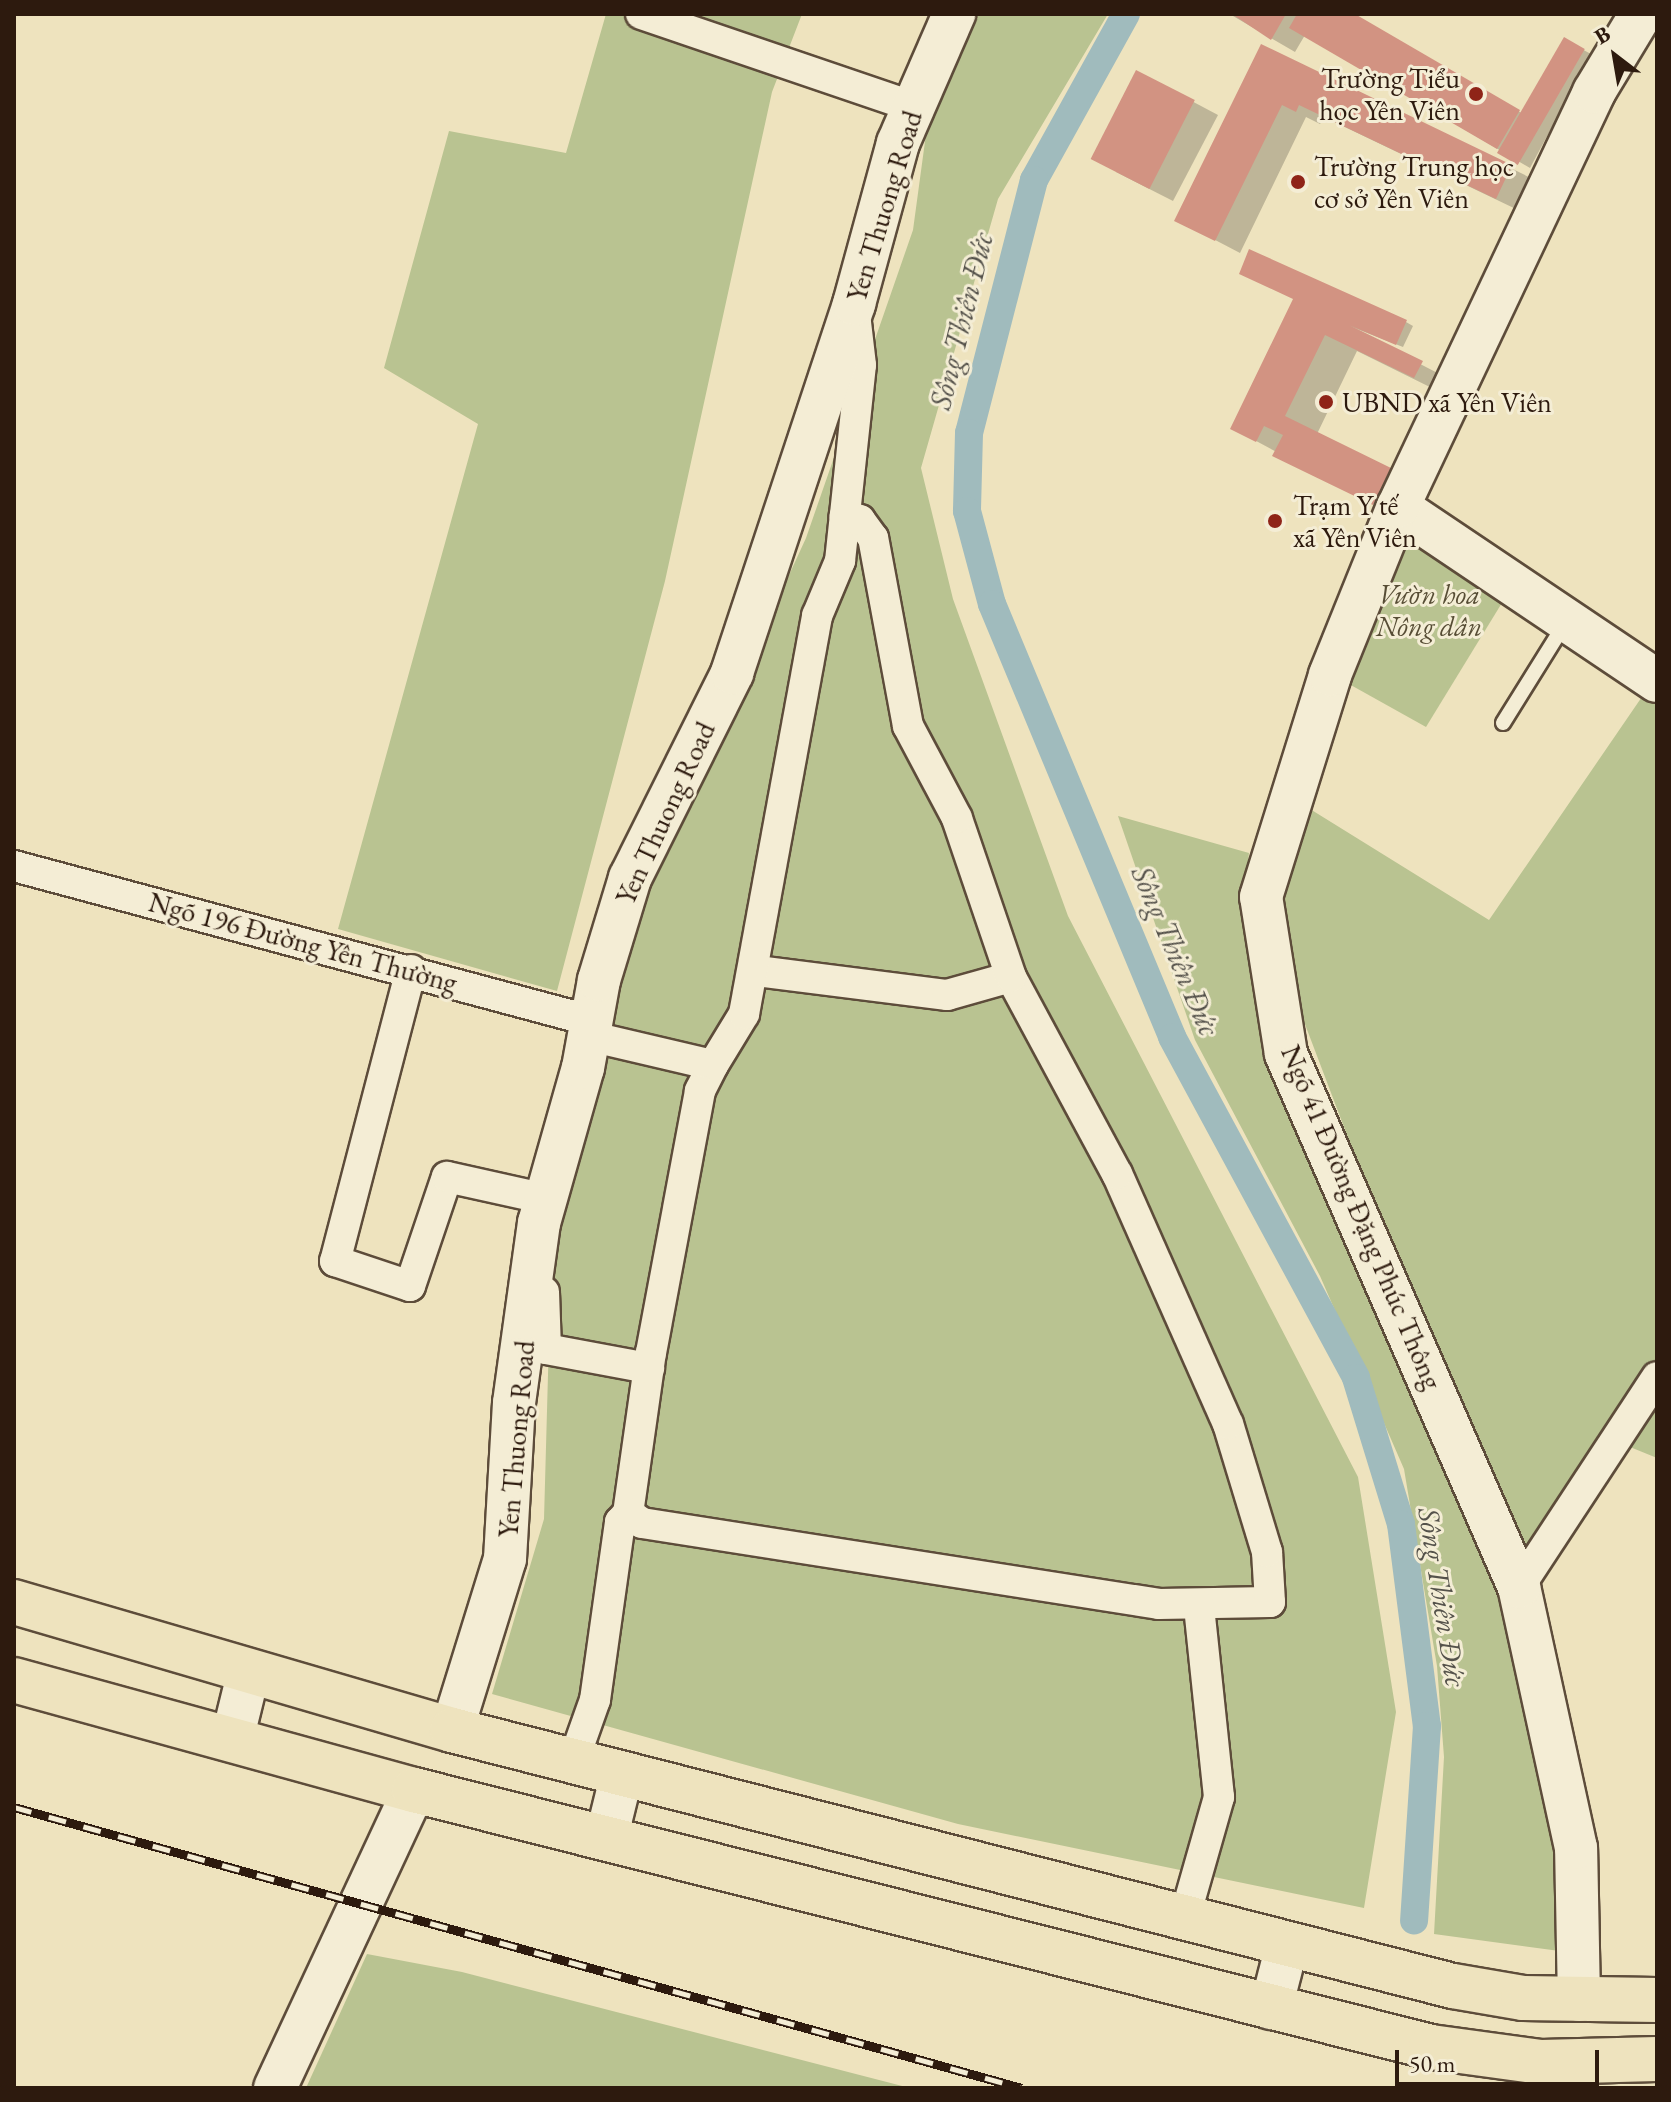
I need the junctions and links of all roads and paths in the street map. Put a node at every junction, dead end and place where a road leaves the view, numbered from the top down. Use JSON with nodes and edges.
{"nodes":[{"id":1,"x":641,"y":14,"type":"edge"},
{"id":2,"x":954,"y":14,"type":"edge"},
{"id":3,"x":1641,"y":14,"type":"edge"},
{"id":4,"x":914,"y":107,"type":"junction"},
{"id":5,"x":854,"y":304,"type":"junction"},
{"id":6,"x":1398,"y":507,"type":"junction"},
{"id":7,"x":845,"y":516,"type":"junction"},
{"id":8,"x":1564,"y":625,"type":"junction"},
{"id":9,"x":1657,"y":681,"type":"edge"},
{"id":10,"x":1503,"y":723,"type":"dead end"},
{"id":11,"x":14,"y":866,"type":"edge"},
{"id":12,"x":411,"y":970,"type":"junction"},
{"id":13,"x":757,"y":971,"type":"junction"},
{"id":14,"x":1011,"y":977,"type":"junction"},
{"id":15,"x":590,"y":1028,"type":"junction"},
{"id":16,"x":713,"y":1065,"type":"junction"},
{"id":17,"x":546,"y":1199,"type":"junction"},
{"id":18,"x":536,"y":1261,"type":"junction"},
{"id":19,"x":649,"y":1368,"type":"junction"},
{"id":20,"x":1657,"y":1377,"type":"edge"},
{"id":21,"x":628,"y":1513,"type":"junction"},
{"id":22,"x":1519,"y":1587,"type":"junction"},
{"id":23,"x":14,"y":1602,"type":"edge"},
{"id":24,"x":1199,"y":1606,"type":"junction"},
{"id":25,"x":249,"y":1671,"type":"junction"},
{"id":26,"x":14,"y":1680,"type":"edge"},
{"id":27,"x":452,"y":1730,"type":"junction"},
{"id":28,"x":232,"y":1740,"type":"junction"},
{"id":29,"x":573,"y":1762,"type":"junction"},
{"id":30,"x":622,"y":1774,"type":"junction"},
{"id":31,"x":414,"y":1790,"type":"junction"},
{"id":32,"x":606,"y":1839,"type":"junction"},
{"id":33,"x":1184,"y":1920,"type":"junction"},
{"id":34,"x":1287,"y":1945,"type":"junction"},
{"id":35,"x":1579,"y":2000,"type":"junction"},
{"id":36,"x":1657,"y":2000,"type":"edge"},
{"id":37,"x":1271,"y":2008,"type":"junction"},
{"id":38,"x":1657,"y":2059,"type":"edge"},
{"id":39,"x":1541,"y":2075,"type":"edge"},
{"id":40,"x":275,"y":2088,"type":"edge"}],
"edges":[{"from":1,"to":4,"type":"street"},
{"from":2,"to":4,"type":"street","name":"Yen Thuong Road"},
{"from":3,"to":6,"type":"street","name":"Ngõ 41 Đường Đặng Phúc Thông"},
{"from":4,"to":5,"type":"street","name":"Yen Thuong Road"},
{"from":5,"to":7,"type":"street"},
{"from":5,"to":15,"type":"street","name":"Yen Thuong Road"},
{"from":6,"to":8,"type":"street"},
{"from":6,"to":22,"type":"street","name":"Ngõ 41 Đường Đặng Phúc Thông"},
{"from":7,"to":13,"type":"street"},
{"from":7,"to":14,"type":"street"},
{"from":8,"to":9,"type":"street"},
{"from":8,"to":10,"type":"lane"},
{"from":11,"to":12,"type":"street","name":"Ngõ 196 Đường Yên Thường"},
{"from":12,"to":15,"type":"street","name":"Ngõ 196 Đường Yên Thường"},
{"from":12,"to":17,"type":"street"},
{"from":13,"to":14,"type":"street"},
{"from":13,"to":16,"type":"street"},
{"from":14,"to":24,"type":"street"},
{"from":15,"to":16,"type":"street","name":"Ngõ 196 Đường Yên Thường"},
{"from":15,"to":17,"type":"street","name":"Yen Thuong Road"},
{"from":16,"to":19,"type":"street"},
{"from":17,"to":18,"type":"street","name":"Yen Thuong Road"},
{"from":18,"to":19,"type":"street"},
{"from":18,"to":27,"type":"street","name":"Yen Thuong Road"},
{"from":19,"to":21,"type":"street"},
{"from":20,"to":22,"type":"street"},
{"from":21,"to":24,"type":"street"},
{"from":21,"to":29,"type":"street"},
{"from":22,"to":35,"type":"street","name":"Ngõ 41 Đường Đặng Phúc Thông"},
{"from":23,"to":25,"type":"main road"},
{"from":24,"to":33,"type":"street"},
{"from":25,"to":27,"type":"main road"},
{"from":25,"to":28,"type":"street"},
{"from":26,"to":28,"type":"main road"},
{"from":27,"to":29,"type":"main road"},
{"from":28,"to":31,"type":"main road"},
{"from":29,"to":30,"type":"main road"},
{"from":30,"to":32,"type":"street"},
{"from":30,"to":33,"type":"main road"},
{"from":31,"to":32,"type":"main road"},
{"from":31,"to":40,"type":"street"},
{"from":32,"to":37,"type":"main road"},
{"from":33,"to":34,"type":"main road"},
{"from":34,"to":35,"type":"main road"},
{"from":34,"to":37,"type":"street"},
{"from":35,"to":36,"type":"main road"},
{"from":37,"to":39,"type":"main road"},
{"from":38,"to":39,"type":"main road"}]}
